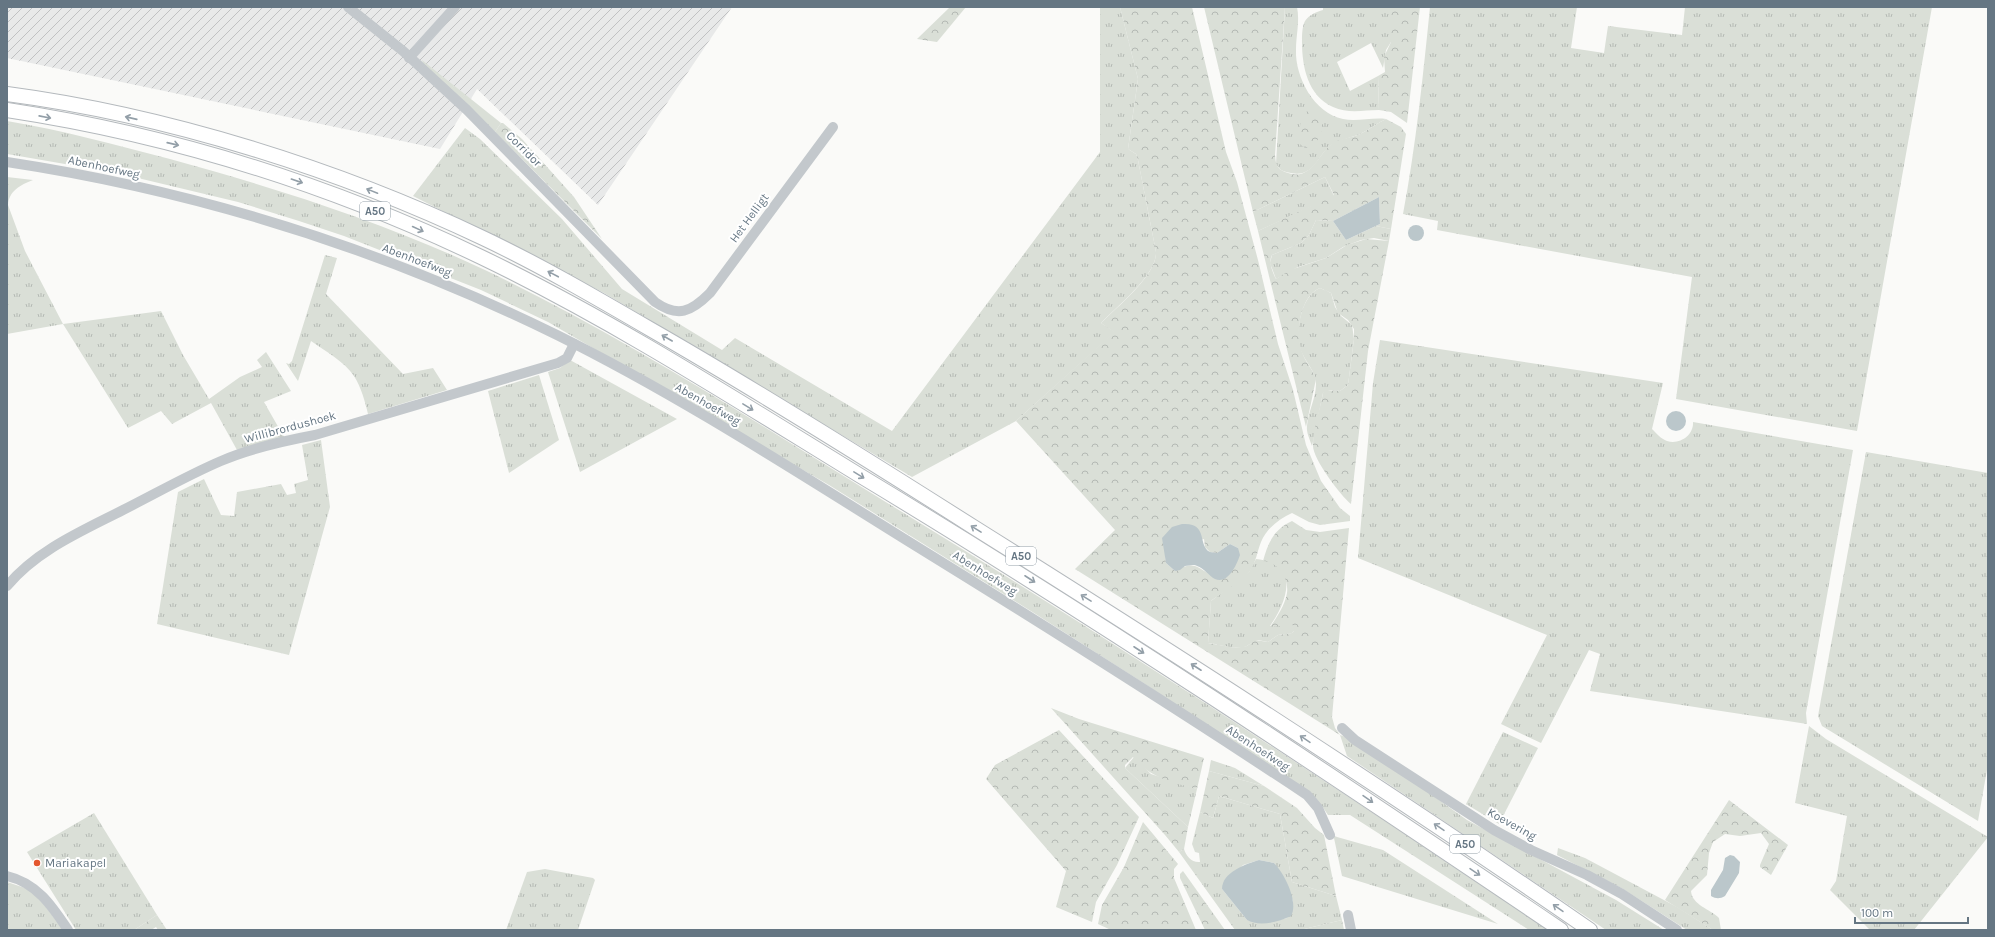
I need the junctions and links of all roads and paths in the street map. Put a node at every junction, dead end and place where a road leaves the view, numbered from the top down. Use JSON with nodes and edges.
{"nodes":[{"id":1,"x":348,"y":7,"type":"edge"},
{"id":2,"x":455,"y":7,"type":"edge"},
{"id":3,"x":409,"y":58,"type":"junction"},
{"id":4,"x":7,"y":90,"type":"edge"},
{"id":5,"x":14,"y":95,"type":"edge"},
{"id":6,"x":7,"y":110,"type":"edge"},
{"id":7,"x":833,"y":127,"type":"dead end"},
{"id":8,"x":7,"y":162,"type":"edge"},
{"id":9,"x":676,"y":311,"type":"joint"},
{"id":10,"x":574,"y":344,"type":"junction"},
{"id":11,"x":7,"y":586,"type":"edge"},
{"id":12,"x":1342,"y":728,"type":"dead end"},
{"id":13,"x":1330,"y":835,"type":"dead end"},
{"id":14,"x":7,"y":876,"type":"edge"},
{"id":15,"x":1348,"y":915,"type":"dead end"},
{"id":16,"x":68,"y":930,"type":"edge"},
{"id":17,"x":1351,"y":930,"type":"edge"},
{"id":18,"x":1561,"y":930,"type":"edge"},
{"id":19,"x":1590,"y":930,"type":"edge"},
{"id":20,"x":1677,"y":930,"type":"edge"}],
"edges":[{"from":1,"to":3,"type":"street","name":"Corridor"},
{"from":2,"to":3,"type":"street"},
{"from":3,"to":9,"type":"street","name":"Corridor"},
{"from":4,"to":5,"type":"highway","number":"A50"},
{"from":19,"to":5,"type":"highway","number":"A50","one_way":true},
{"from":6,"to":18,"type":"highway","number":"A50","one_way":true},
{"from":7,"to":9,"type":"street","name":"Het Helligt"},
{"from":8,"to":10,"type":"street","name":"Abenhoefweg"},
{"from":10,"to":11,"type":"street","name":"Willibrordushoek"},
{"from":10,"to":13,"type":"street","name":"Abenhoefweg"},
{"from":12,"to":20,"type":"street","name":"Koevering"},
{"from":14,"to":16,"type":"street"},
{"from":15,"to":17,"type":"street"}]}
